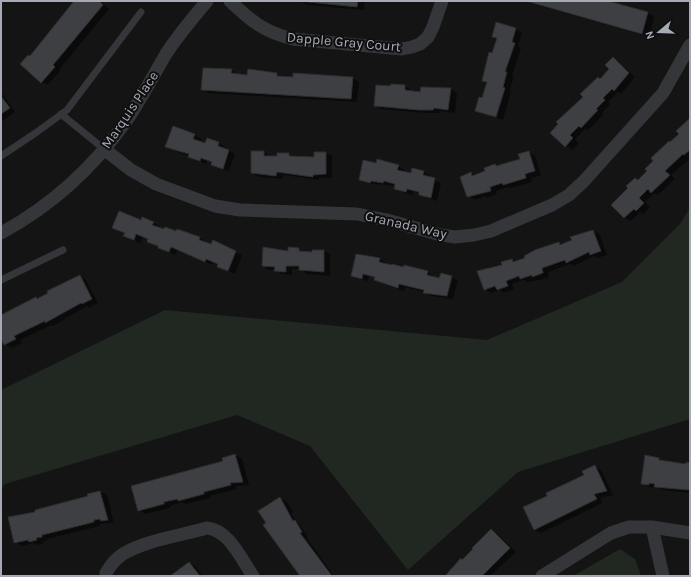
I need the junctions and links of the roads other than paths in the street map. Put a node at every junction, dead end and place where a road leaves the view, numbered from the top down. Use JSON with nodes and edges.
{"nodes":[{"id":1,"x":207,"y":1,"type":"edge"},
{"id":2,"x":230,"y":1,"type":"edge"},
{"id":3,"x":442,"y":1,"type":"edge"},
{"id":4,"x":141,"y":12,"type":"dead end"},
{"id":5,"x":690,"y":45,"type":"edge"},
{"id":6,"x":61,"y":114,"type":"junction"},
{"id":7,"x":104,"y":149,"type":"junction"},
{"id":8,"x":1,"y":156,"type":"edge"},
{"id":9,"x":1,"y":233,"type":"edge"},
{"id":10,"x":63,"y":250,"type":"dead end"},
{"id":11,"x":1,"y":280,"type":"edge"},
{"id":12,"x":652,"y":526,"type":"junction"},
{"id":13,"x":690,"y":533,"type":"edge"},
{"id":14,"x":106,"y":573,"type":"dead end"},
{"id":15,"x":253,"y":576,"type":"edge"},
{"id":16,"x":542,"y":576,"type":"edge"},
{"id":17,"x":663,"y":576,"type":"edge"}],
"edges":[{"from":1,"to":7,"type":"street","name":"Marquis Place"},
{"from":2,"to":3,"type":"street","name":"Dapple Gray Court"},
{"from":4,"to":6,"type":"lane"},
{"from":5,"to":7,"type":"street","name":"Granada Way"},
{"from":6,"to":7,"type":"lane"},
{"from":6,"to":8,"type":"lane"},
{"from":7,"to":9,"type":"street","name":"Marquis Place"},
{"from":10,"to":11,"type":"lane"},
{"from":12,"to":13,"type":"street"},
{"from":12,"to":16,"type":"street"},
{"from":12,"to":17,"type":"street"},
{"from":14,"to":15,"type":"street"}]}
